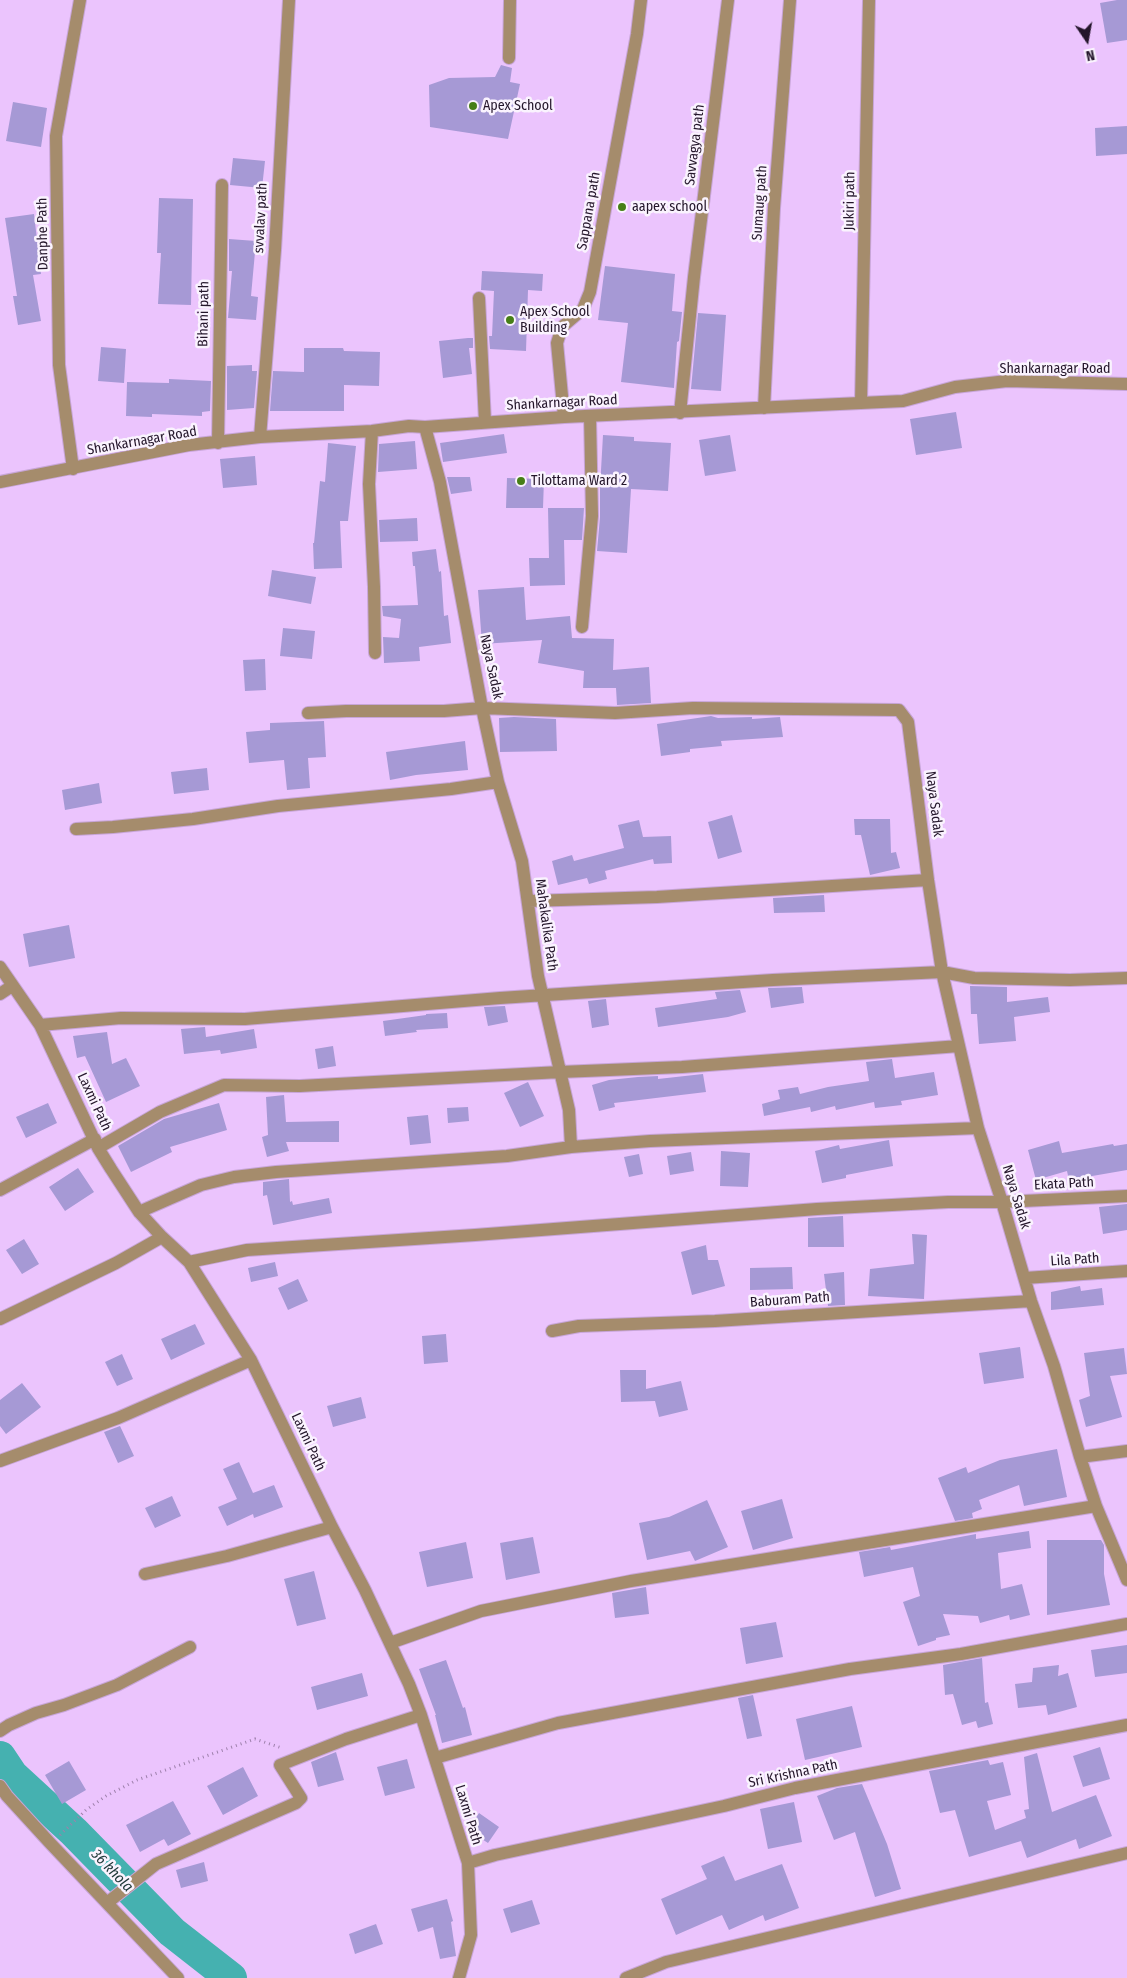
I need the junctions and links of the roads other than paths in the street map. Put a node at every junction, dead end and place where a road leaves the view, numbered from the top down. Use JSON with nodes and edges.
{"nodes":[{"id":1,"x":80,"y":0,"type":"edge"},
{"id":2,"x":289,"y":0,"type":"edge"},
{"id":3,"x":510,"y":0,"type":"edge"},
{"id":4,"x":641,"y":0,"type":"edge"},
{"id":5,"x":728,"y":0,"type":"edge"},
{"id":6,"x":790,"y":0,"type":"edge"},
{"id":7,"x":870,"y":0,"type":"edge"},
{"id":8,"x":509,"y":58,"type":"dead end"},
{"id":9,"x":222,"y":185,"type":"dead end"},
{"id":10,"x":479,"y":298,"type":"dead end"},
{"id":11,"x":1127,"y":384,"type":"edge"},
{"id":12,"x":861,"y":403,"type":"junction"},
{"id":13,"x":764,"y":408,"type":"junction"},
{"id":14,"x":680,"y":412,"type":"junction"},
{"id":15,"x":590,"y":416,"type":"junction"},
{"id":16,"x":564,"y":417,"type":"junction"},
{"id":17,"x":485,"y":422,"type":"junction"},
{"id":18,"x":425,"y":427,"type":"junction"},
{"id":19,"x":372,"y":431,"type":"junction"},
{"id":20,"x":260,"y":438,"type":"junction"},
{"id":21,"x":218,"y":443,"type":"junction"},
{"id":22,"x":73,"y":469,"type":"junction"},
{"id":23,"x":0,"y":482,"type":"edge"},
{"id":24,"x":582,"y":627,"type":"dead end"},
{"id":25,"x":375,"y":653,"type":"dead end"},
{"id":26,"x":482,"y":708,"type":"junction"},
{"id":27,"x":308,"y":714,"type":"dead end"},
{"id":28,"x":498,"y":782,"type":"junction"},
{"id":29,"x":76,"y":829,"type":"dead end"},
{"id":30,"x":928,"y":880,"type":"junction"},
{"id":31,"x":529,"y":902,"type":"junction"},
{"id":32,"x":0,"y":967,"type":"edge"},
{"id":33,"x":942,"y":972,"type":"junction"},
{"id":34,"x":1127,"y":978,"type":"edge"},
{"id":35,"x":12,"y":986,"type":"junction"},
{"id":36,"x":0,"y":994,"type":"edge"},
{"id":37,"x":543,"y":995,"type":"junction"},
{"id":38,"x":40,"y":1026,"type":"junction"},
{"id":39,"x":959,"y":1046,"type":"junction"},
{"id":40,"x":560,"y":1072,"type":"junction"},
{"id":41,"x":978,"y":1128,"type":"junction"},
{"id":42,"x":97,"y":1143,"type":"junction"},
{"id":43,"x":571,"y":1147,"type":"junction"},
{"id":44,"x":0,"y":1190,"type":"edge"},
{"id":45,"x":1127,"y":1196,"type":"edge"},
{"id":46,"x":1002,"y":1202,"type":"junction"},
{"id":47,"x":139,"y":1212,"type":"junction"},
{"id":48,"x":162,"y":1237,"type":"junction"},
{"id":49,"x":189,"y":1262,"type":"junction"},
{"id":50,"x":1127,"y":1271,"type":"edge"},
{"id":51,"x":1025,"y":1278,"type":"junction"},
{"id":52,"x":1031,"y":1301,"type":"junction"},
{"id":53,"x":0,"y":1318,"type":"edge"},
{"id":54,"x":552,"y":1331,"type":"dead end"},
{"id":55,"x":251,"y":1360,"type":"junction"},
{"id":56,"x":1127,"y":1451,"type":"edge"},
{"id":57,"x":1080,"y":1457,"type":"junction"},
{"id":58,"x":0,"y":1461,"type":"edge"},
{"id":59,"x":1096,"y":1506,"type":"junction"},
{"id":60,"x":332,"y":1527,"type":"junction"},
{"id":61,"x":145,"y":1574,"type":"dead end"},
{"id":62,"x":1127,"y":1580,"type":"edge"},
{"id":63,"x":1127,"y":1624,"type":"edge"},
{"id":64,"x":390,"y":1642,"type":"junction"},
{"id":65,"x":190,"y":1647,"type":"dead end"},
{"id":66,"x":421,"y":1715,"type":"junction"},
{"id":67,"x":1127,"y":1725,"type":"edge"},
{"id":68,"x":0,"y":1731,"type":"edge"},
{"id":69,"x":435,"y":1758,"type":"junction"},
{"id":70,"x":0,"y":1786,"type":"edge"},
{"id":71,"x":1127,"y":1854,"type":"edge"},
{"id":72,"x":468,"y":1863,"type":"junction"},
{"id":73,"x":107,"y":1903,"type":"junction"},
{"id":74,"x":178,"y":1978,"type":"edge"},
{"id":75,"x":459,"y":1978,"type":"edge"},
{"id":76,"x":626,"y":1978,"type":"edge"}],
"edges":[{"from":1,"to":22,"type":"street","name":"Danphe Path"},
{"from":2,"to":20,"type":"street","name":"svvalav path"},
{"from":3,"to":8,"type":"street"},
{"from":4,"to":16,"type":"street","name":"Sappana path"},
{"from":5,"to":14,"type":"street","name":"Savvagya path"},
{"from":6,"to":13,"type":"street","name":"Sumaug path"},
{"from":7,"to":12,"type":"street","name":"Jukiri path"},
{"from":9,"to":21,"type":"street","name":"Bihani path"},
{"from":10,"to":17,"type":"street"},
{"from":11,"to":12,"type":"street","name":"Shankarnagar Road"},
{"from":12,"to":13,"type":"street","name":"Shankarnagar Road"},
{"from":13,"to":14,"type":"street","name":"Shankarnagar Road"},
{"from":14,"to":15,"type":"street","name":"Shankarnagar Road"},
{"from":15,"to":16,"type":"street","name":"Shankarnagar Road"},
{"from":15,"to":24,"type":"street"},
{"from":16,"to":17,"type":"street","name":"Shankarnagar Road"},
{"from":17,"to":18,"type":"street","name":"Shankarnagar Road"},
{"from":18,"to":19,"type":"street","name":"Shankarnagar Road"},
{"from":18,"to":26,"type":"street","name":"Naya Sadak"},
{"from":19,"to":20,"type":"street","name":"Shankarnagar Road"},
{"from":19,"to":25,"type":"street"},
{"from":20,"to":21,"type":"street","name":"Shankarnagar Road"},
{"from":21,"to":22,"type":"street","name":"Shankarnagar Road"},
{"from":22,"to":23,"type":"street","name":"Shankarnagar Road"},
{"from":26,"to":27,"type":"street"},
{"from":26,"to":28,"type":"street","name":"Mahakalika Path"},
{"from":26,"to":30,"type":"street","name":"Naya Sadak"},
{"from":28,"to":29,"type":"street"},
{"from":28,"to":31,"type":"street","name":"Mahakalika Path"},
{"from":30,"to":31,"type":"street"},
{"from":30,"to":33,"type":"street","name":"Naya Sadak"},
{"from":31,"to":37,"type":"street","name":"Mahakalika Path"},
{"from":32,"to":35,"type":"street","name":"Laxmi Path"},
{"from":33,"to":34,"type":"street"},
{"from":33,"to":37,"type":"street"},
{"from":33,"to":39,"type":"street","name":"Naya Sadak"},
{"from":35,"to":36,"type":"street"},
{"from":35,"to":38,"type":"street","name":"Laxmi Path"},
{"from":37,"to":38,"type":"street"},
{"from":37,"to":40,"type":"street","name":"Mahakalika Path"},
{"from":38,"to":42,"type":"street","name":"Laxmi Path"},
{"from":39,"to":40,"type":"street"},
{"from":39,"to":41,"type":"street","name":"Naya Sadak"},
{"from":40,"to":42,"type":"street"},
{"from":40,"to":43,"type":"street","name":"Mahakalika Path"},
{"from":41,"to":43,"type":"street"},
{"from":41,"to":46,"type":"street","name":"Naya Sadak"},
{"from":42,"to":44,"type":"street"},
{"from":42,"to":47,"type":"street","name":"Laxmi Path"},
{"from":43,"to":47,"type":"street"},
{"from":45,"to":46,"type":"street","name":"Ekata Path"},
{"from":46,"to":49,"type":"street","name":"Ekata Path"},
{"from":46,"to":51,"type":"street","name":"Naya Sadak"},
{"from":47,"to":48,"type":"street","name":"Laxmi Path"},
{"from":48,"to":49,"type":"street","name":"Laxmi Path"},
{"from":48,"to":53,"type":"street"},
{"from":49,"to":55,"type":"street","name":"Laxmi Path"},
{"from":50,"to":51,"type":"street","name":"Lila Path"},
{"from":51,"to":52,"type":"street","name":"Naya Sadak"},
{"from":52,"to":54,"type":"street","name":"Baburam Path"},
{"from":52,"to":57,"type":"street","name":"Naya Sadak"},
{"from":55,"to":58,"type":"street"},
{"from":55,"to":60,"type":"street","name":"Laxmi Path"},
{"from":56,"to":57,"type":"street"},
{"from":57,"to":59,"type":"street","name":"Naya Sadak"},
{"from":59,"to":62,"type":"street","name":"Naya Sadak"},
{"from":59,"to":64,"type":"street"},
{"from":60,"to":61,"type":"street"},
{"from":60,"to":64,"type":"street","name":"Laxmi Path"},
{"from":63,"to":69,"type":"street"},
{"from":64,"to":66,"type":"street","name":"Laxmi Path"},
{"from":65,"to":68,"type":"street"},
{"from":66,"to":69,"type":"street","name":"Laxmi Path"},
{"from":66,"to":73,"type":"street"},
{"from":67,"to":72,"type":"street","name":"Sri Krishna Path"},
{"from":69,"to":72,"type":"street","name":"Laxmi Path"},
{"from":70,"to":73,"type":"street"},
{"from":71,"to":76,"type":"street"},
{"from":72,"to":75,"type":"street","name":"Laxmi Path"},
{"from":73,"to":74,"type":"street"}]}
